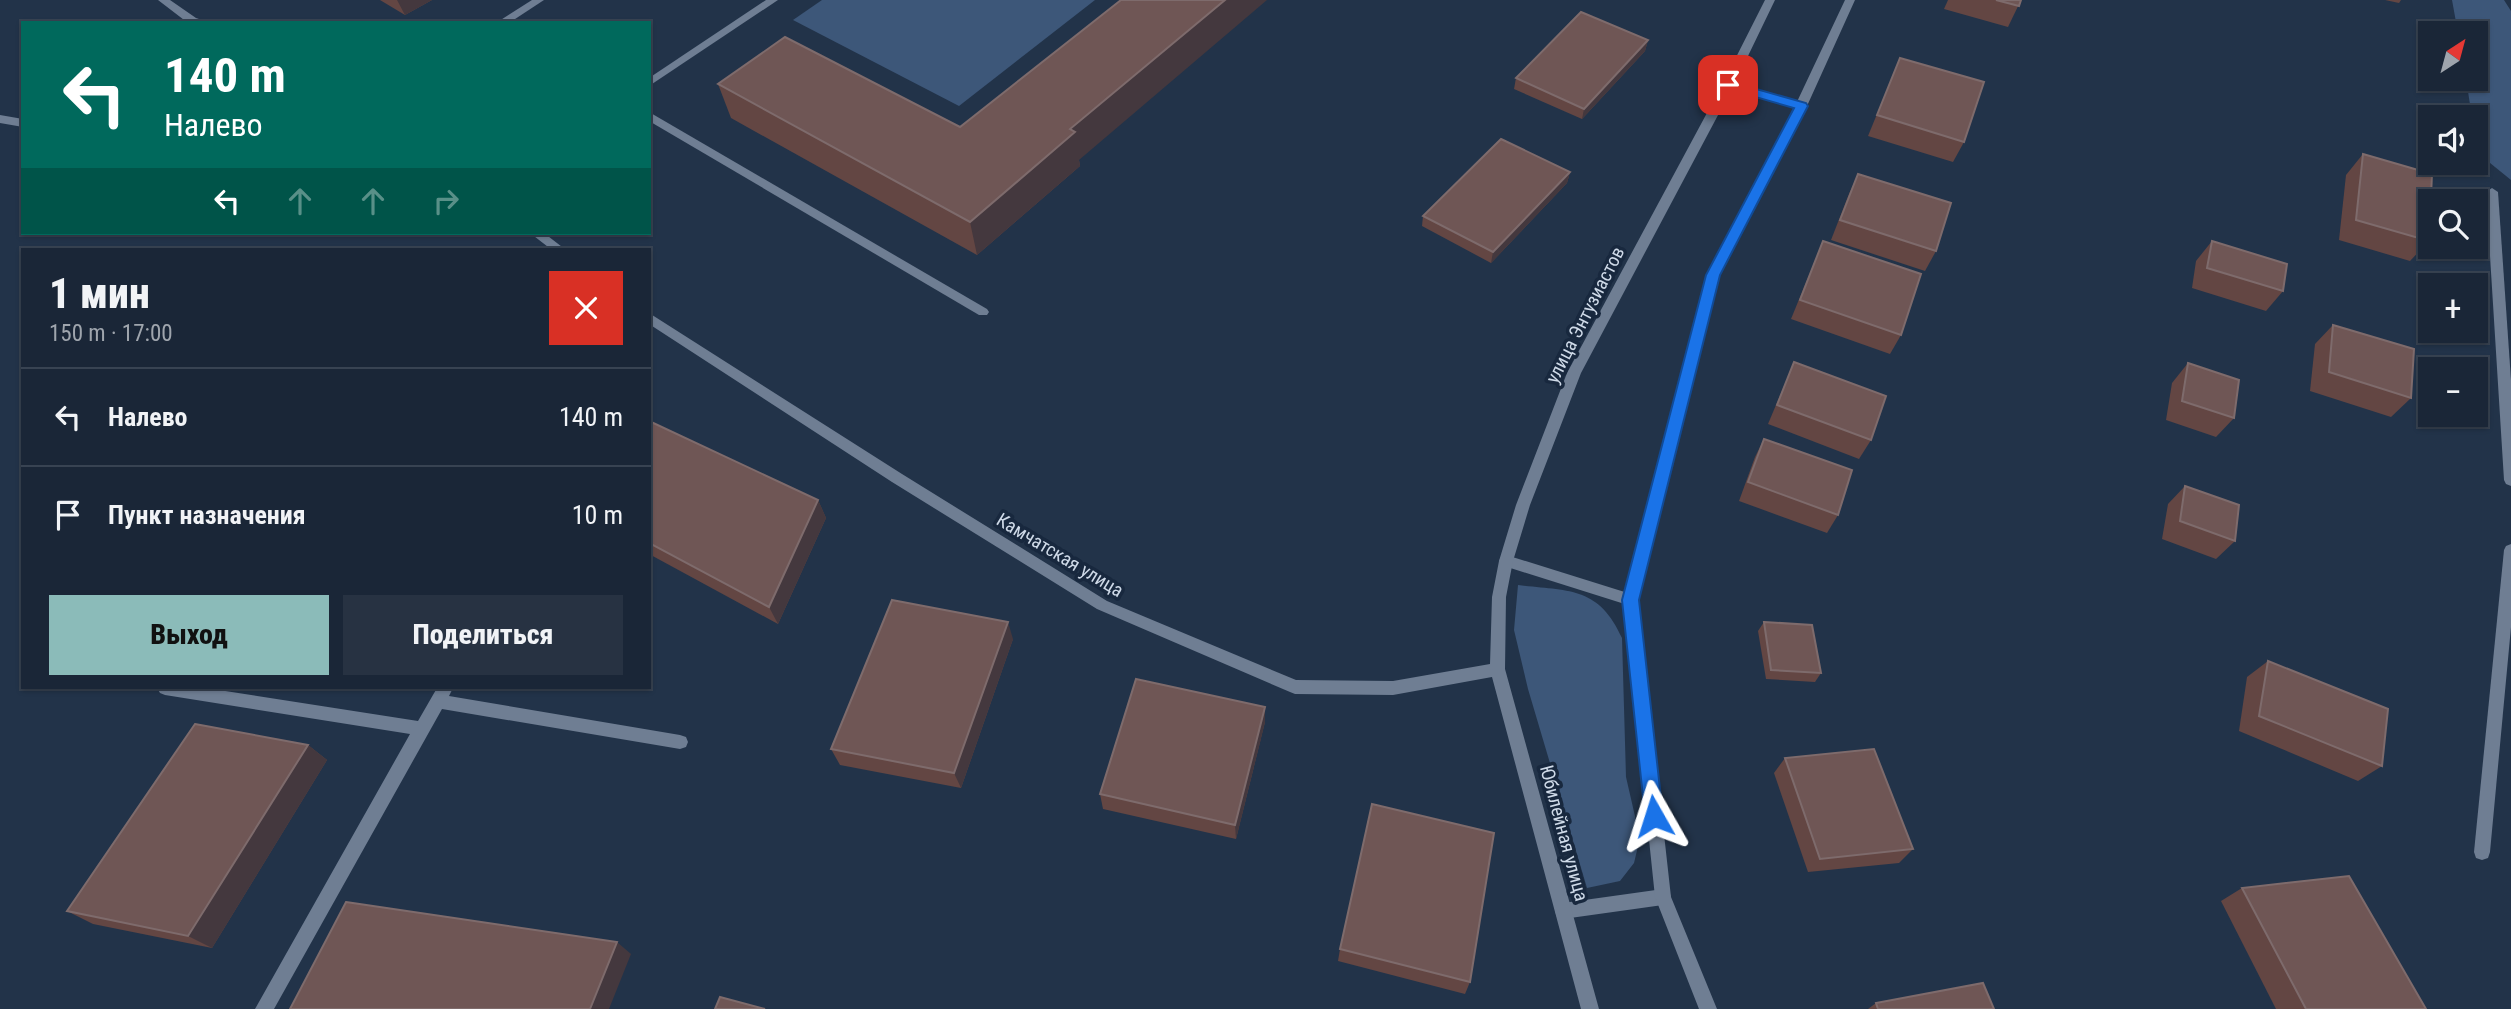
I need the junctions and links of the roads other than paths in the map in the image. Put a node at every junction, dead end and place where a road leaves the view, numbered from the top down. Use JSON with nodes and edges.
{"nodes":[{"id":1,"x":163,"y":0,"type":"edge"},
{"id":2,"x":539,"y":0,"type":"edge"},
{"id":3,"x":773,"y":0,"type":"edge"},
{"id":4,"x":1770,"y":0,"type":"edge"},
{"id":5,"x":1850,"y":0,"type":"edge"},
{"id":6,"x":193,"y":21,"type":"edge"},
{"id":7,"x":504,"y":21,"type":"edge"},
{"id":8,"x":651,"y":82,"type":"edge"},
{"id":9,"x":1728,"y":85,"type":"junction"},
{"id":10,"x":1801,"y":106,"type":"junction"},
{"id":11,"x":651,"y":117,"type":"edge"},
{"id":12,"x":0,"y":119,"type":"edge"},
{"id":13,"x":21,"y":123,"type":"edge"},
{"id":14,"x":2492,"y":192,"type":"dead end"},
{"id":15,"x":539,"y":235,"type":"edge"},
{"id":16,"x":556,"y":248,"type":"edge"},
{"id":17,"x":983,"y":312,"type":"dead end"},
{"id":18,"x":651,"y":323,"type":"edge"},
{"id":19,"x":2511,"y":480,"type":"edge"},
{"id":20,"x":2511,"y":550,"type":"edge"},
{"id":21,"x":1506,"y":561,"type":"junction"},
{"id":22,"x":1631,"y":600,"type":"junction"},
{"id":23,"x":1497,"y":668,"type":"junction"},
{"id":24,"x":171,"y":689,"type":"edge"},
{"id":25,"x":441,"y":694,"type":"edge"},
{"id":26,"x":421,"y":729,"type":"junction"},
{"id":27,"x":680,"y":742,"type":"dead end"},
{"id":28,"x":2482,"y":852,"type":"dead end"},
{"id":29,"x":1663,"y":897,"type":"junction"},
{"id":30,"x":1563,"y":911,"type":"junction"},
{"id":31,"x":264,"y":1009,"type":"edge"},
{"id":32,"x":1590,"y":1009,"type":"edge"},
{"id":33,"x":1707,"y":1009,"type":"edge"}],
"edges":[{"from":1,"to":6,"type":"street"},
{"from":2,"to":7,"type":"street"},
{"from":3,"to":8,"type":"street"},
{"from":4,"to":9,"type":"street","name":"улица Энтузиастов"},
{"from":5,"to":10,"type":"street"},
{"from":9,"to":10,"type":"street"},
{"from":9,"to":21,"type":"street","name":"улица Энтузиастов"},
{"from":10,"to":22,"type":"street"},
{"from":11,"to":17,"type":"street"},
{"from":12,"to":13,"type":"street"},
{"from":14,"to":19,"type":"street"},
{"from":15,"to":16,"type":"street"},
{"from":18,"to":23,"type":"street","name":"Камчатская улица"},
{"from":20,"to":28,"type":"street"},
{"from":21,"to":22,"type":"street"},
{"from":21,"to":23,"type":"street","name":"улица Энтузиастов"},
{"from":22,"to":29,"type":"street"},
{"from":23,"to":30,"type":"street","name":"Юбилейная улица"},
{"from":24,"to":26,"type":"street"},
{"from":25,"to":26,"type":"street"},
{"from":25,"to":27,"type":"street"},
{"from":26,"to":31,"type":"street"},
{"from":29,"to":30,"type":"street"},
{"from":29,"to":33,"type":"street"},
{"from":30,"to":32,"type":"street","name":"Юбилейная улица"}]}
